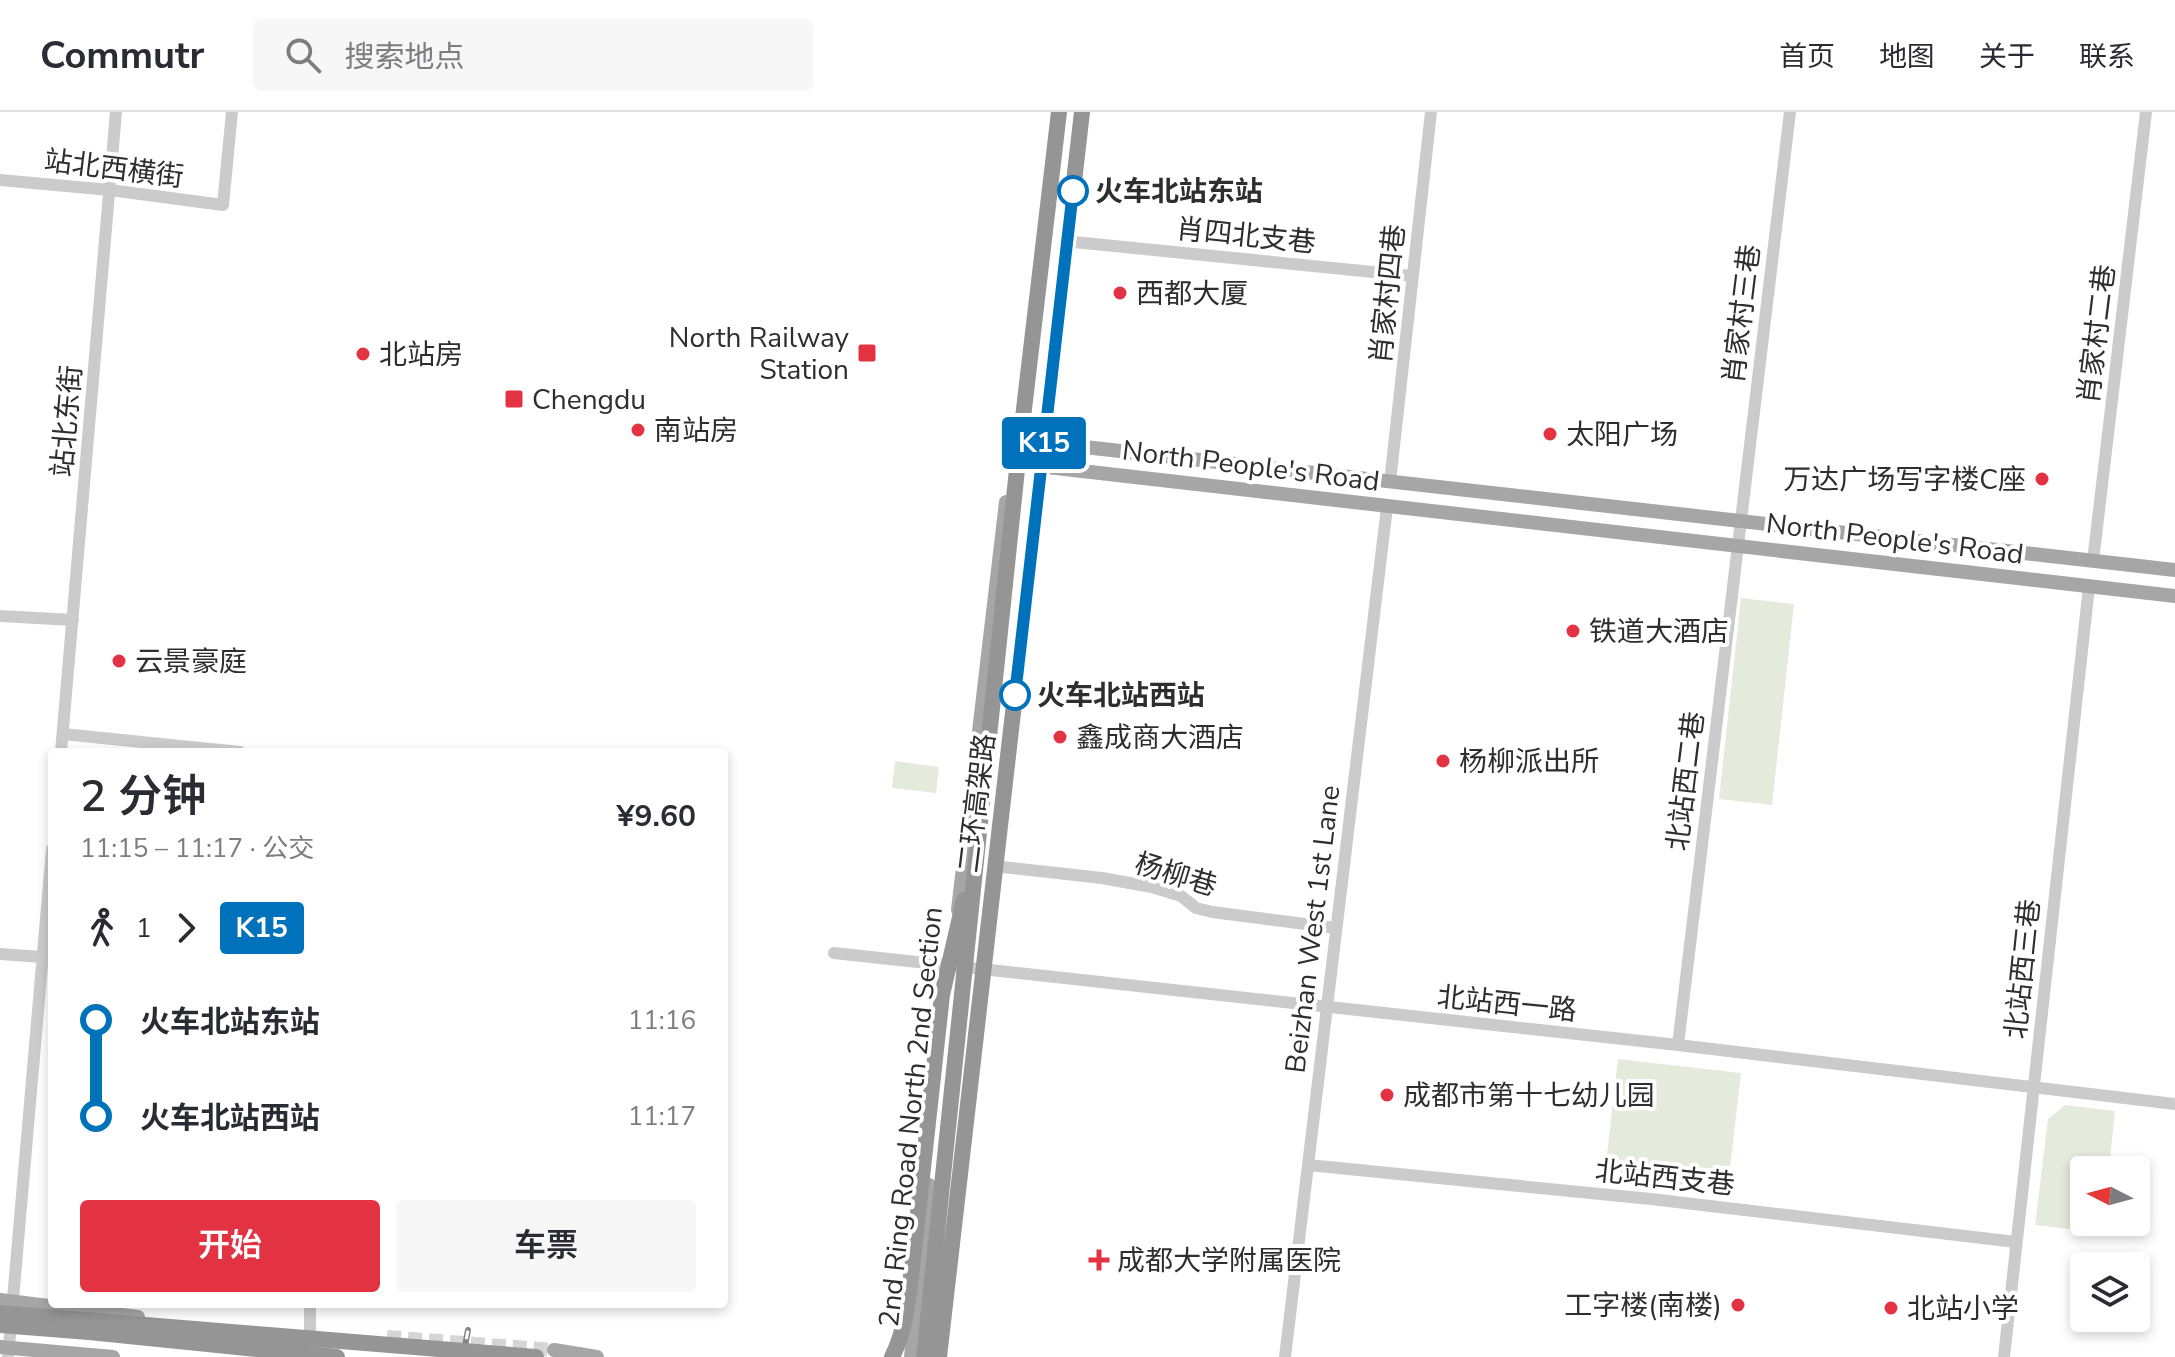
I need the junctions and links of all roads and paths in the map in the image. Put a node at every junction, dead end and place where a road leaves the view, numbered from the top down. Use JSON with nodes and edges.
{"nodes":[{"id":1,"x":116,"y":112,"type":"edge"},
{"id":2,"x":232,"y":112,"type":"edge"},
{"id":3,"x":1051,"y":112,"type":"edge"},
{"id":4,"x":1059,"y":112,"type":"edge"},
{"id":5,"x":1082,"y":112,"type":"edge"},
{"id":6,"x":1089,"y":112,"type":"edge"},
{"id":7,"x":1431,"y":112,"type":"edge"},
{"id":8,"x":1790,"y":112,"type":"edge"},
{"id":9,"x":2146,"y":112,"type":"edge"},
{"id":10,"x":0,"y":180,"type":"edge"},
{"id":11,"x":110,"y":190,"type":"junction"},
{"id":12,"x":1074,"y":242,"type":"junction"},
{"id":13,"x":1413,"y":276,"type":"junction"},
{"id":14,"x":1049,"y":443,"type":"junction"},
{"id":15,"x":1011,"y":453,"type":"junction"},
{"id":16,"x":1047,"y":467,"type":"junction"},
{"id":17,"x":1390,"y":482,"type":"junction"},
{"id":18,"x":1387,"y":507,"type":"junction"},
{"id":19,"x":1741,"y":522,"type":"junction"},
{"id":20,"x":1738,"y":545,"type":"junction"},
{"id":21,"x":2093,"y":561,"type":"junction"},
{"id":22,"x":2175,"y":570,"type":"edge"},
{"id":23,"x":2089,"y":587,"type":"junction"},
{"id":24,"x":2175,"y":596,"type":"edge"},
{"id":25,"x":0,"y":616,"type":"edge"},
{"id":26,"x":73,"y":620,"type":"junction"},
{"id":27,"x":63,"y":734,"type":"junction"},
{"id":28,"x":61,"y":748,"type":"edge"},
{"id":29,"x":201,"y":748,"type":"edge"},
{"id":30,"x":980,"y":836,"type":"junction"},
{"id":31,"x":1002,"y":867,"type":"junction"},
{"id":32,"x":48,"y":892,"type":"edge"},
{"id":33,"x":1336,"y":928,"type":"junction"},
{"id":34,"x":834,"y":953,"type":"dead end"},
{"id":35,"x":0,"y":954,"type":"edge"},
{"id":36,"x":42,"y":957,"type":"junction"},
{"id":37,"x":952,"y":966,"type":"junction"},
{"id":38,"x":990,"y":971,"type":"junction"},
{"id":39,"x":1327,"y":1009,"type":"junction"},
{"id":40,"x":1678,"y":1045,"type":"junction"},
{"id":41,"x":2032,"y":1088,"type":"junction"},
{"id":42,"x":2175,"y":1104,"type":"edge"},
{"id":43,"x":1308,"y":1165,"type":"junction"},
{"id":44,"x":2016,"y":1242,"type":"junction"},
{"id":45,"x":7,"y":1307,"type":"edge"},
{"id":46,"x":310,"y":1308,"type":"edge"},
{"id":47,"x":0,"y":1325,"type":"edge"},
{"id":48,"x":310,"y":1331,"type":"joint"},
{"id":49,"x":554,"y":1350,"type":"dead end"},
{"id":50,"x":6,"y":1351,"type":"edge"},
{"id":51,"x":113,"y":1357,"type":"edge"},
{"id":52,"x":337,"y":1357,"type":"edge"},
{"id":53,"x":536,"y":1357,"type":"edge"},
{"id":54,"x":597,"y":1357,"type":"edge"},
{"id":55,"x":892,"y":1357,"type":"edge"},
{"id":56,"x":911,"y":1357,"type":"edge"},
{"id":57,"x":924,"y":1357,"type":"edge"},
{"id":58,"x":939,"y":1357,"type":"edge"},
{"id":59,"x":946,"y":1357,"type":"edge"},
{"id":60,"x":1285,"y":1357,"type":"edge"},
{"id":61,"x":2004,"y":1357,"type":"edge"}],
"edges":[{"from":1,"to":11,"type":"street","name":"站北东街"},
{"from":2,"to":11,"type":"street","name":"站北西横街"},
{"from":3,"to":15,"type":"main road","name":"2nd Ring Road North 2nd Section"},
{"from":4,"to":30,"type":"highway","name":"二环高架路","bridge":true},
{"from":5,"to":58,"type":"highway","name":"二环高架路","bridge":true},
{"from":6,"to":12,"type":"main road"},
{"from":7,"to":13,"type":"street","name":"肖家村四巷"},
{"from":8,"to":19,"type":"street","name":"肖家村三巷"},
{"from":9,"to":21,"type":"street","name":"肖家村二巷"},
{"from":10,"to":11,"type":"street","name":"站北西横街"},
{"from":11,"to":26,"type":"street","name":"站北东街"},
{"from":12,"to":13,"type":"street","name":"肖四北支巷"},
{"from":12,"to":14,"type":"main road"},
{"from":13,"to":17,"type":"street","name":"肖家村四巷"},
{"from":14,"to":15,"type":"main road","name":"North People's Road"},
{"from":14,"to":16,"type":"main road"},
{"from":14,"to":17,"type":"main road","name":"North People's Road"},
{"from":15,"to":16,"type":"main road","name":"North People's Road"},
{"from":15,"to":37,"type":"main road","name":"2nd Ring Road North 2nd Section"},
{"from":16,"to":18,"type":"main road","name":"North People's Road"},
{"from":16,"to":31,"type":"main road"},
{"from":17,"to":19,"type":"main road","name":"North People's Road"},
{"from":18,"to":20,"type":"main road","name":"North People's Road"},
{"from":18,"to":33,"type":"street","name":"Beizhan West 1st Lane"},
{"from":19,"to":20,"type":"street","name":"北站西二巷"},
{"from":19,"to":21,"type":"main road","name":"North People's Road"},
{"from":20,"to":23,"type":"main road","name":"North People's Road"},
{"from":20,"to":40,"type":"street","name":"北站西二巷"},
{"from":21,"to":22,"type":"main road","name":"North People's Road"},
{"from":23,"to":24,"type":"main road","name":"North People's Road"},
{"from":23,"to":41,"type":"street","name":"北站西三巷"},
{"from":25,"to":26,"type":"street"},
{"from":26,"to":27,"type":"street","name":"站北东街"},
{"from":27,"to":28,"type":"street","name":"站北东街"},
{"from":27,"to":29,"type":"street"},
{"from":30,"to":55,"type":"highway","bridge":true},
{"from":30,"to":57,"type":"highway","name":"二环高架路","bridge":true},
{"from":31,"to":33,"type":"street","name":"杨柳巷"},
{"from":31,"to":38,"type":"main road"},
{"from":32,"to":36,"type":"street"},
{"from":33,"to":39,"type":"street","name":"Beizhan West 1st Lane"},
{"from":34,"to":37,"type":"street","name":"北站西一路"},
{"from":35,"to":36,"type":"street"},
{"from":36,"to":45,"type":"street"},
{"from":37,"to":38,"type":"street","name":"北站西一路"},
{"from":37,"to":56,"type":"main road","name":"2nd Ring Road North 2nd Section"},
{"from":38,"to":39,"type":"street","name":"北站西一路"},
{"from":38,"to":59,"type":"main road"},
{"from":39,"to":40,"type":"street","name":"北站西一路"},
{"from":39,"to":43,"type":"street","name":"Beizhan West 1st Lane"},
{"from":40,"to":41,"type":"street","name":"北站西一路"},
{"from":41,"to":42,"type":"street","name":"北站西一路"},
{"from":41,"to":44,"type":"street","name":"北站西三巷"},
{"from":43,"to":44,"type":"street","name":"北站西支巷"},
{"from":43,"to":60,"type":"street","name":"Beizhan West 1st Lane"},
{"from":44,"to":61,"type":"street","name":"北站西三巷"},
{"from":45,"to":48,"type":"main road"},
{"from":45,"to":50,"type":"street"},
{"from":45,"to":53,"type":"highway","bridge":true},
{"from":46,"to":48,"type":"street"},
{"from":47,"to":52,"type":"highway","bridge":true},
{"from":49,"to":54,"type":"main road"},
{"from":50,"to":51,"type":"main road"}]}
